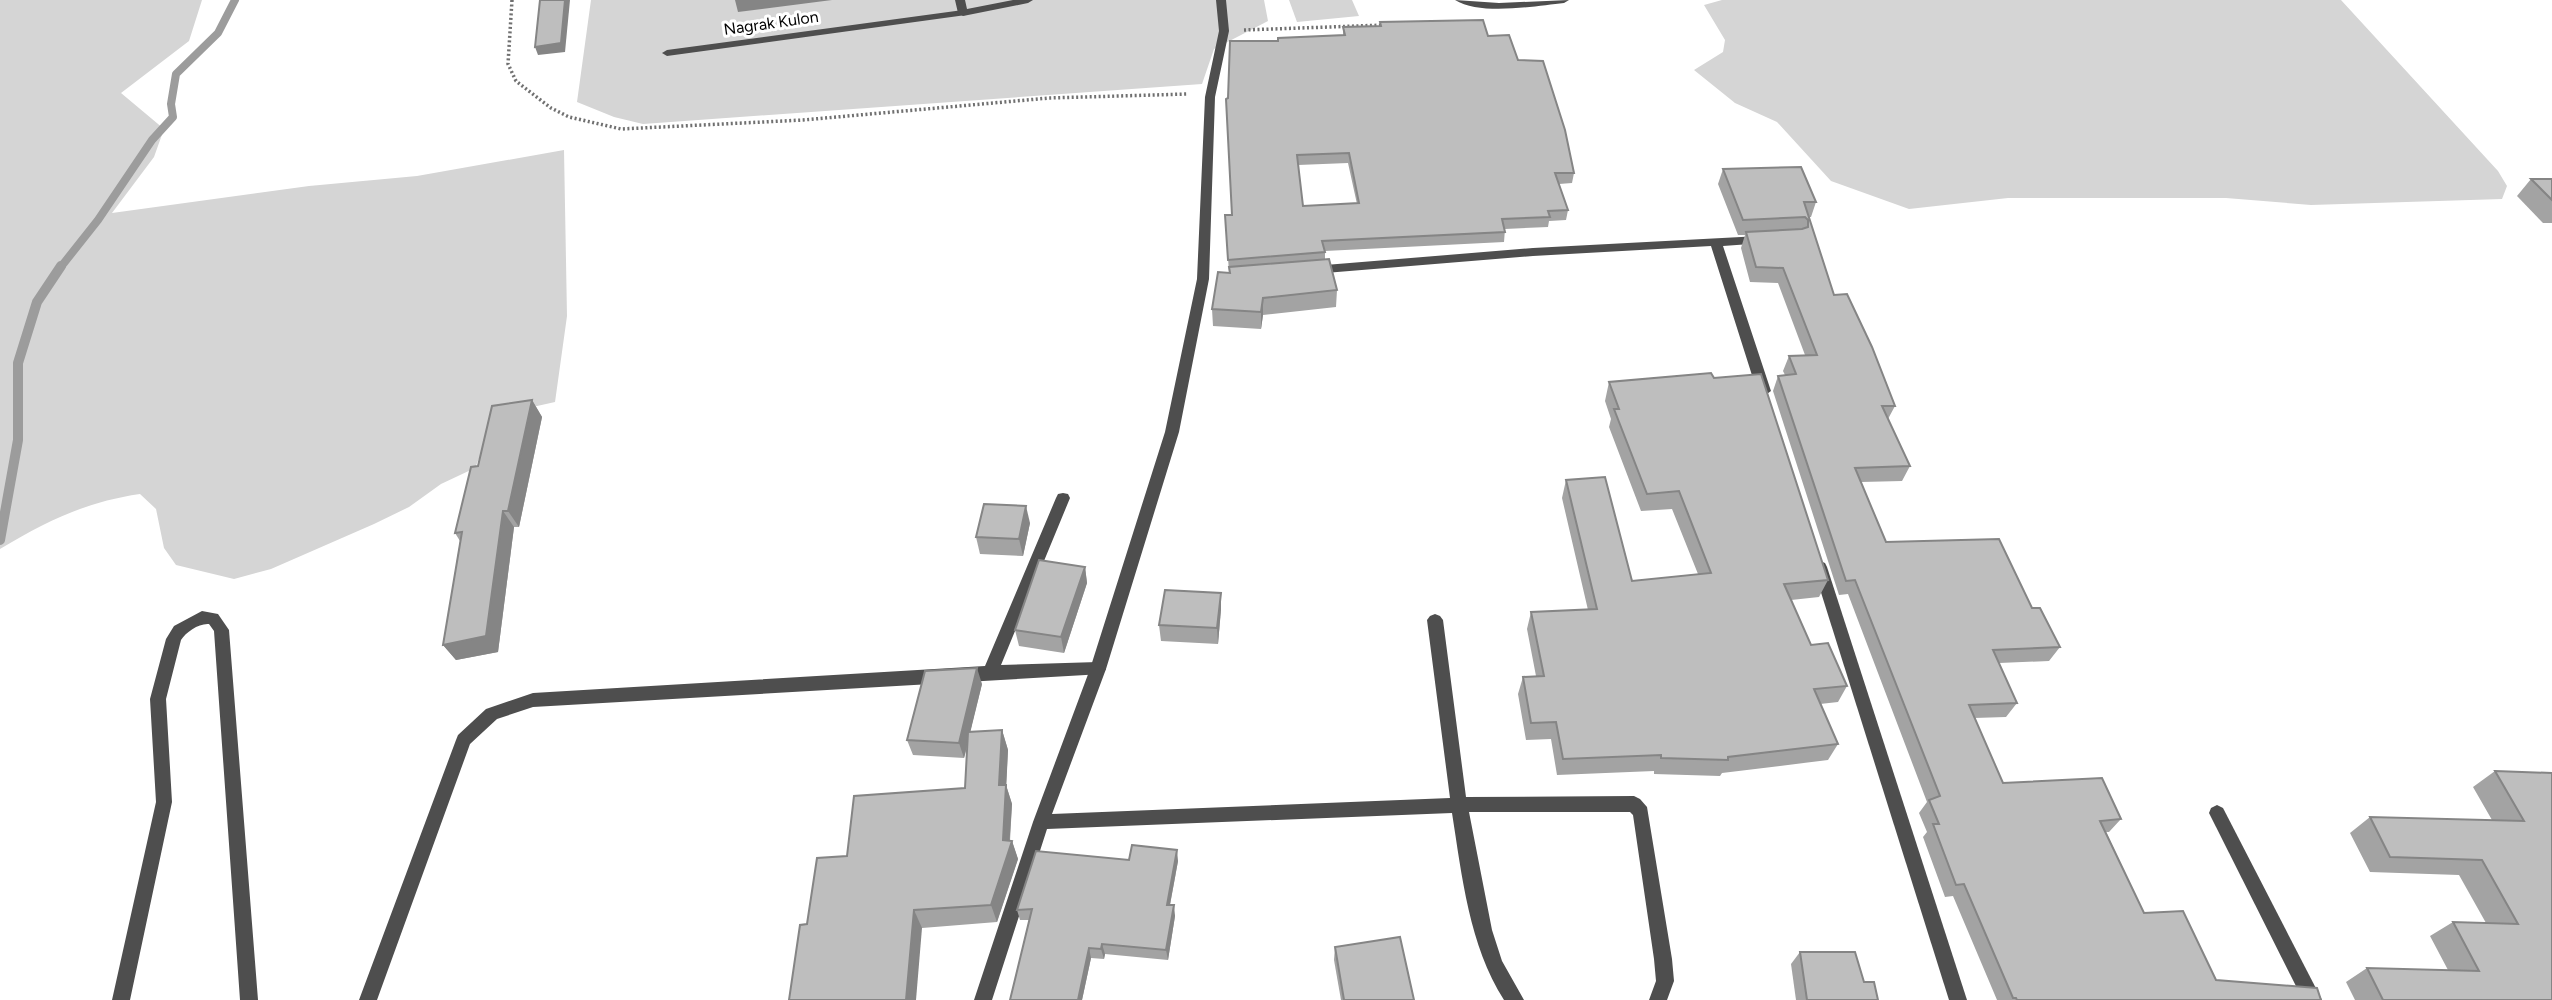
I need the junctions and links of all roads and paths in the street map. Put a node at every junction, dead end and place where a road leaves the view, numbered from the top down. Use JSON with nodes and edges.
{"nodes":[{"id":1,"x":512,"y":0,"type":"edge"},
{"id":2,"x":960,"y":0,"type":"edge"},
{"id":3,"x":1028,"y":0,"type":"edge"},
{"id":4,"x":1221,"y":0,"type":"edge"},
{"id":5,"x":1460,"y":0,"type":"edge"},
{"id":6,"x":1564,"y":0,"type":"edge"},
{"id":7,"x":963,"y":13,"type":"junction"},
{"id":8,"x":1387,"y":25,"type":"edge"},
{"id":9,"x":1224,"y":31,"type":"junction"},
{"id":10,"x":667,"y":53,"type":"dead end"},
{"id":11,"x":1210,"y":97,"type":"junction"},
{"id":12,"x":1770,"y":239,"type":"edge"},
{"id":13,"x":1716,"y":243,"type":"junction"},
{"id":14,"x":1299,"y":271,"type":"edge"},
{"id":15,"x":1767,"y":402,"type":"edge"},
{"id":16,"x":1063,"y":498,"type":"dead end"},
{"id":17,"x":1814,"y":548,"type":"edge"},
{"id":18,"x":1435,"y":620,"type":"dead end"},
{"id":19,"x":1098,"y":668,"type":"junction"},
{"id":20,"x":990,"y":671,"type":"junction"},
{"id":21,"x":1458,"y":805,"type":"junction"},
{"id":22,"x":2217,"y":813,"type":"dead end"},
{"id":23,"x":1041,"y":822,"type":"junction"},
{"id":24,"x":121,"y":1000,"type":"edge"},
{"id":25,"x":249,"y":1000,"type":"edge"},
{"id":26,"x":368,"y":1000,"type":"edge"},
{"id":27,"x":983,"y":1000,"type":"edge"},
{"id":28,"x":1515,"y":1000,"type":"edge"},
{"id":29,"x":1658,"y":1000,"type":"edge"},
{"id":30,"x":1958,"y":1000,"type":"edge"},
{"id":31,"x":2313,"y":1000,"type":"edge"}],
"edges":[{"from":1,"to":11,"type":"path"},
{"from":2,"to":7,"type":"street"},
{"from":3,"to":7,"type":"street","name":"Nagrak Kulon"},
{"from":4,"to":9,"type":"street"},
{"from":5,"to":6,"type":"street"},
{"from":7,"to":10,"type":"street","name":"Nagrak Kulon"},
{"from":8,"to":9,"type":"path"},
{"from":9,"to":11,"type":"street"},
{"from":11,"to":19,"type":"street"},
{"from":12,"to":13,"type":"street"},
{"from":13,"to":14,"type":"street"},
{"from":13,"to":15,"type":"street"},
{"from":16,"to":20,"type":"street"},
{"from":17,"to":30,"type":"street"},
{"from":18,"to":21,"type":"street"},
{"from":19,"to":20,"type":"street"},
{"from":19,"to":23,"type":"street"},
{"from":20,"to":26,"type":"street"},
{"from":21,"to":23,"type":"street"},
{"from":21,"to":28,"type":"street"},
{"from":21,"to":29,"type":"street"},
{"from":22,"to":31,"type":"street"},
{"from":23,"to":27,"type":"street"},
{"from":24,"to":25,"type":"street"}]}
